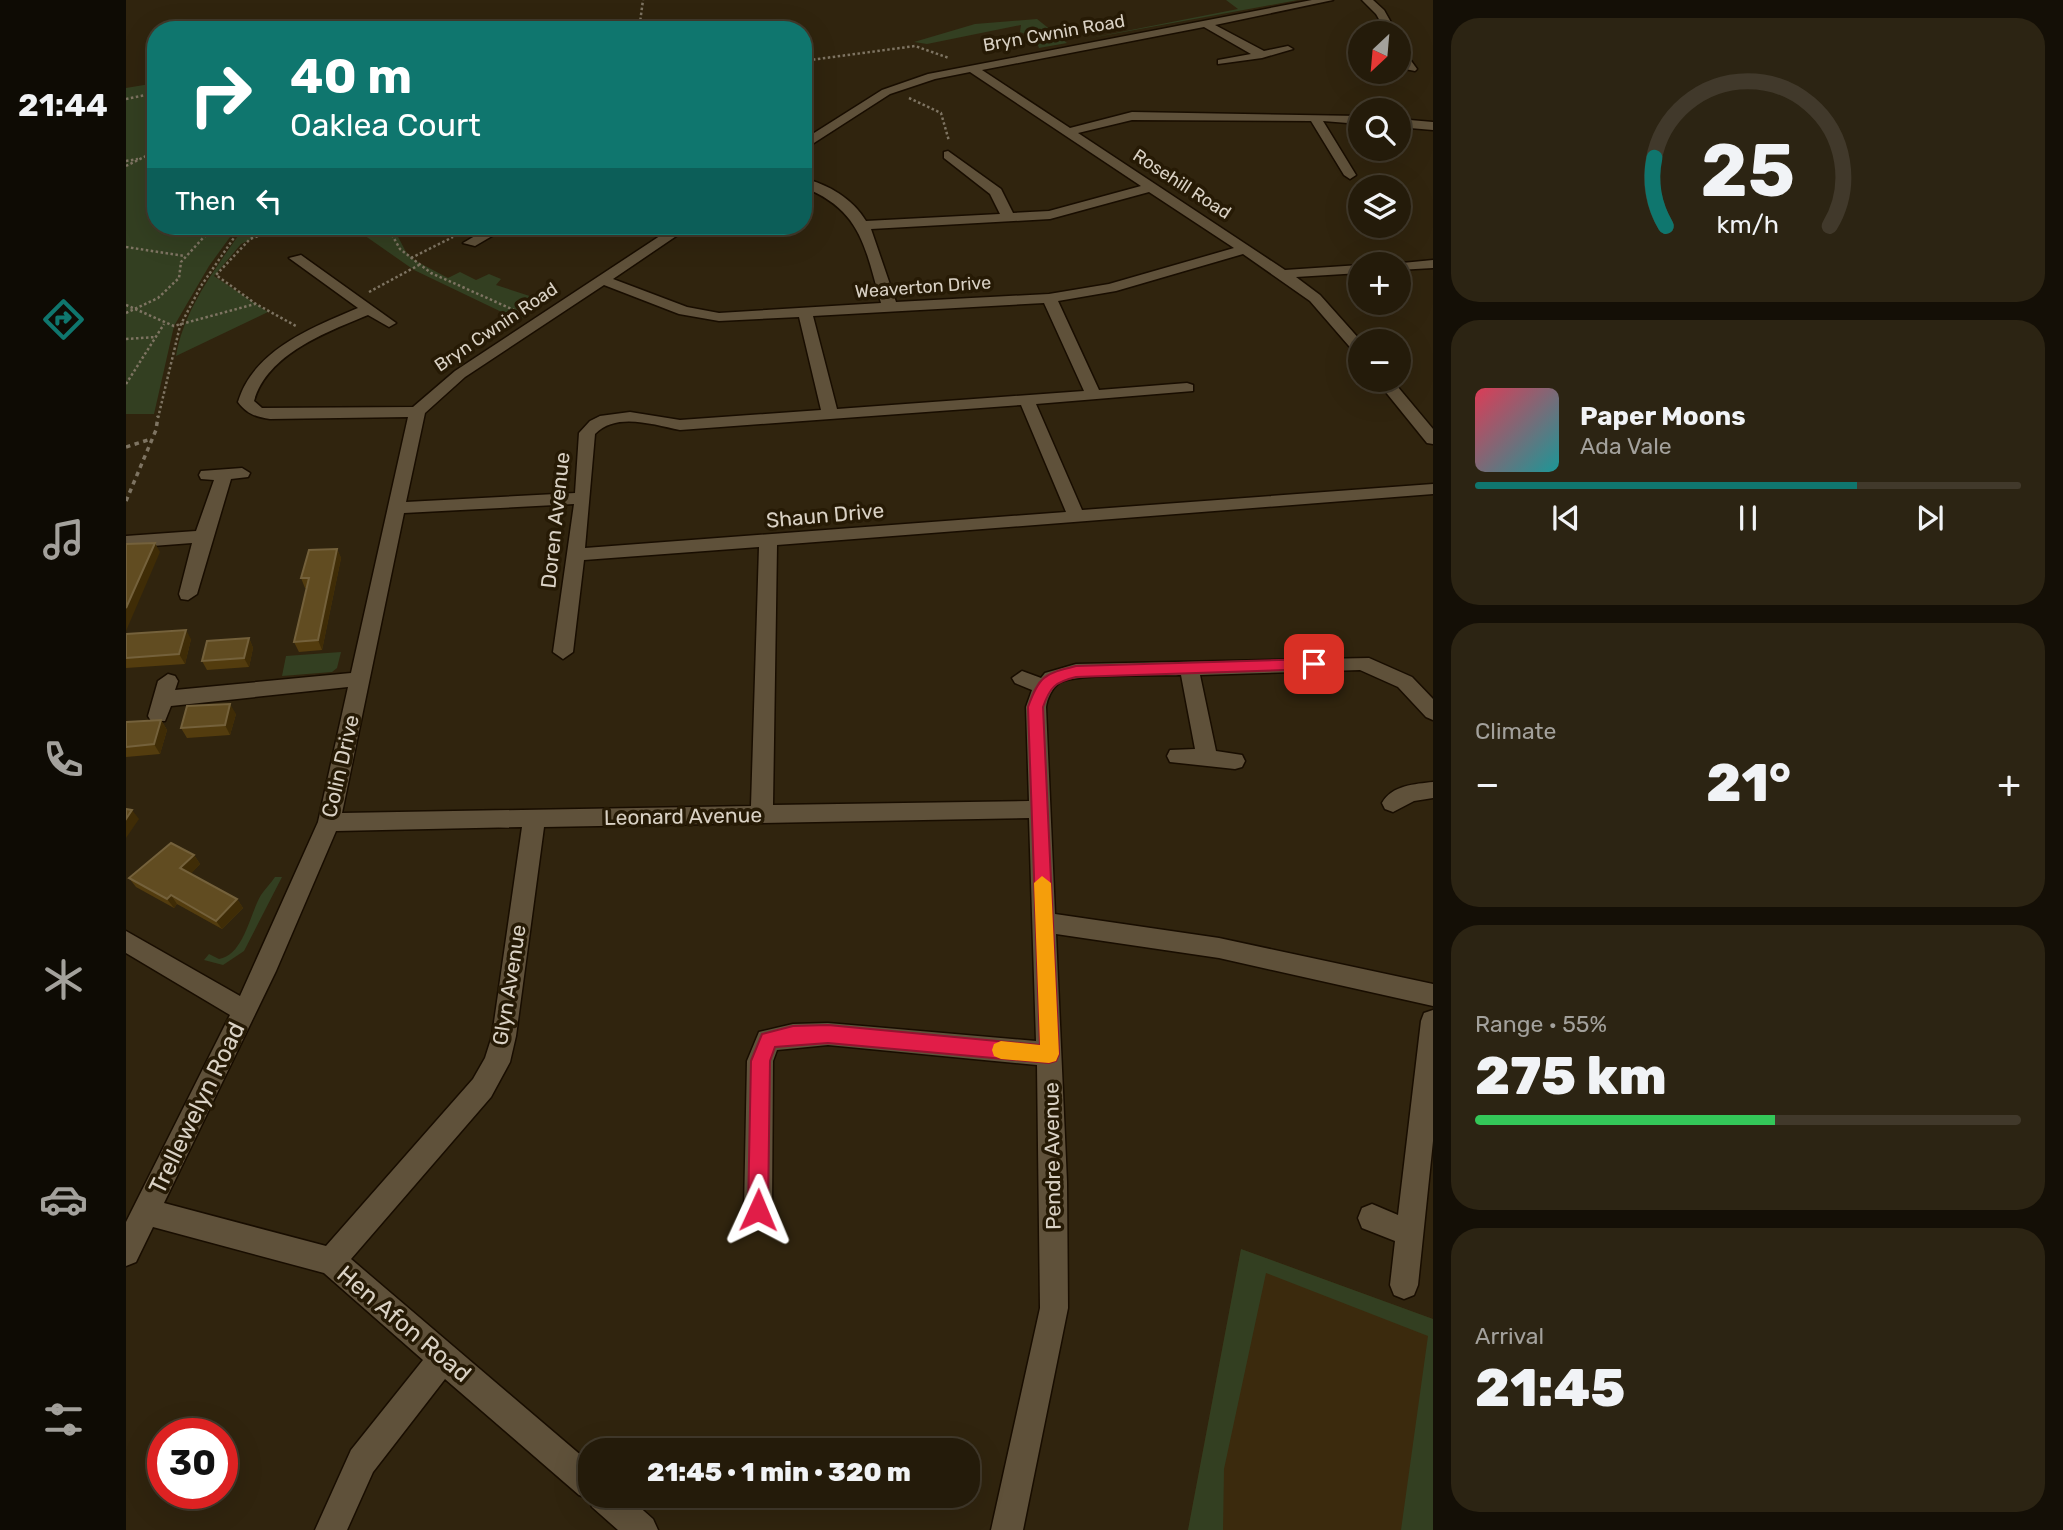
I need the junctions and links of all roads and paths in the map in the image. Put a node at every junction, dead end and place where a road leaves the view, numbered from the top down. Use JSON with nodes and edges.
{"nodes":[{"id":1,"x":643,"y":0,"type":"edge"},
{"id":2,"x":1328,"y":0,"type":"edge"},
{"id":3,"x":1367,"y":0,"type":"edge"},
{"id":4,"x":640,"y":21,"type":"edge"},
{"id":5,"x":1385,"y":21,"type":"edge"},
{"id":6,"x":1206,"y":24,"type":"junction"},
{"id":7,"x":1289,"y":49,"type":"dead end"},
{"id":8,"x":1262,"y":55,"type":"junction"},
{"id":9,"x":812,"y":60,"type":"edge"},
{"id":10,"x":955,"y":60,"type":"dead end"},
{"id":11,"x":1223,"y":62,"type":"dead end"},
{"id":12,"x":970,"y":68,"type":"junction"},
{"id":13,"x":892,"y":90,"type":"junction"},
{"id":14,"x":147,"y":95,"type":"edge"},
{"id":15,"x":126,"y":99,"type":"edge"},
{"id":16,"x":1315,"y":117,"type":"junction"},
{"id":17,"x":1348,"y":119,"type":"edge"},
{"id":18,"x":1411,"y":124,"type":"edge"},
{"id":19,"x":1433,"y":126,"type":"edge"},
{"id":20,"x":812,"y":130,"type":"edge"},
{"id":21,"x":1068,"y":132,"type":"junction"},
{"id":22,"x":824,"y":133,"type":"junction"},
{"id":23,"x":812,"y":140,"type":"edge"},
{"id":24,"x":147,"y":156,"type":"edge"},
{"id":25,"x":144,"y":157,"type":"junction"},
{"id":26,"x":147,"y":157,"type":"edge"},
{"id":27,"x":953,"y":159,"type":"junction"},
{"id":28,"x":126,"y":161,"type":"edge"},
{"id":29,"x":126,"y":166,"type":"edge"},
{"id":30,"x":942,"y":168,"type":"dead end"},
{"id":31,"x":1350,"y":175,"type":"dead end"},
{"id":32,"x":812,"y":185,"type":"edge"},
{"id":33,"x":1152,"y":187,"type":"junction"},
{"id":34,"x":1008,"y":217,"type":"junction"},
{"id":35,"x":864,"y":225,"type":"junction"},
{"id":36,"x":206,"y":235,"type":"edge"},
{"id":37,"x":236,"y":235,"type":"edge"},
{"id":38,"x":264,"y":235,"type":"edge"},
{"id":39,"x":392,"y":235,"type":"edge"},
{"id":40,"x":485,"y":235,"type":"edge"},
{"id":41,"x":670,"y":235,"type":"edge"},
{"id":42,"x":469,"y":243,"type":"joint"},
{"id":43,"x":126,"y":247,"type":"edge"},
{"id":44,"x":1246,"y":249,"type":"junction"},
{"id":45,"x":186,"y":256,"type":"junction"},
{"id":46,"x":296,"y":258,"type":"dead end"},
{"id":47,"x":410,"y":259,"type":"junction"},
{"id":48,"x":1433,"y":264,"type":"edge"},
{"id":49,"x":419,"y":265,"type":"junction"},
{"id":50,"x":1411,"y":265,"type":"edge"},
{"id":51,"x":1348,"y":270,"type":"edge"},
{"id":52,"x":1282,"y":274,"type":"junction"},
{"id":53,"x":602,"y":280,"type":"junction"},
{"id":54,"x":1049,"y":298,"type":"junction"},
{"id":55,"x":256,"y":304,"type":"junction"},
{"id":56,"x":362,"y":304,"type":"junction"},
{"id":57,"x":126,"y":306,"type":"edge"},
{"id":58,"x":890,"y":308,"type":"junction"},
{"id":59,"x":137,"y":311,"type":"junction"},
{"id":60,"x":126,"y":313,"type":"edge"},
{"id":61,"x":805,"y":313,"type":"junction"},
{"id":62,"x":541,"y":321,"type":"junction"},
{"id":63,"x":389,"y":323,"type":"dead end"},
{"id":64,"x":164,"y":324,"type":"junction"},
{"id":65,"x":180,"y":326,"type":"junction"},
{"id":66,"x":312,"y":335,"type":"junction"},
{"id":67,"x":1348,"y":336,"type":"edge"},
{"id":68,"x":157,"y":337,"type":"junction"},
{"id":69,"x":126,"y":339,"type":"edge"},
{"id":70,"x":126,"y":384,"type":"edge"},
{"id":71,"x":1186,"y":388,"type":"dead end"},
{"id":72,"x":1394,"y":392,"type":"edge"},
{"id":73,"x":1093,"y":394,"type":"junction"},
{"id":74,"x":1026,"y":399,"type":"junction"},
{"id":75,"x":417,"y":412,"type":"junction"},
{"id":76,"x":830,"y":414,"type":"junction"},
{"id":77,"x":152,"y":439,"type":"junction"},
{"id":78,"x":1433,"y":439,"type":"edge"},
{"id":79,"x":126,"y":447,"type":"edge"},
{"id":80,"x":242,"y":474,"type":"dead end"},
{"id":81,"x":1433,"y":489,"type":"edge"},
{"id":82,"x":583,"y":498,"type":"junction"},
{"id":83,"x":126,"y":501,"type":"edge"},
{"id":84,"x":394,"y":508,"type":"junction"},
{"id":85,"x":1077,"y":518,"type":"junction"},
{"id":86,"x":203,"y":536,"type":"junction"},
{"id":87,"x":126,"y":542,"type":"edge"},
{"id":88,"x":768,"y":542,"type":"junction"},
{"id":89,"x":575,"y":555,"type":"junction"},
{"id":90,"x":212,"y":577,"type":"dead end"},
{"id":91,"x":563,"y":652,"type":"dead end"},
{"id":92,"x":1189,"y":668,"type":"junction"},
{"id":93,"x":359,"y":679,"type":"junction"},
{"id":94,"x":163,"y":698,"type":"dead end"},
{"id":95,"x":1433,"y":712,"type":"edge"},
{"id":96,"x":1177,"y":756,"type":"dead end"},
{"id":97,"x":1207,"y":759,"type":"junction"},
{"id":98,"x":1235,"y":761,"type":"dead end"},
{"id":99,"x":1433,"y":790,"type":"edge"},
{"id":100,"x":1394,"y":803,"type":"dead end"},
{"id":101,"x":1038,"y":809,"type":"junction"},
{"id":102,"x":762,"y":815,"type":"junction"},
{"id":103,"x":534,"y":818,"type":"junction"},
{"id":104,"x":329,"y":822,"type":"junction"},
{"id":105,"x":1045,"y":922,"type":"junction"},
{"id":106,"x":126,"y":941,"type":"edge"},
{"id":107,"x":1433,"y":995,"type":"edge"},
{"id":108,"x":244,"y":1011,"type":"junction"},
{"id":109,"x":1433,"y":1021,"type":"edge"},
{"id":110,"x":1049,"y":1054,"type":"junction"},
{"id":111,"x":758,"y":1210,"type":"dead end"},
{"id":112,"x":147,"y":1212,"type":"junction"},
{"id":113,"x":1372,"y":1218,"type":"dead end"},
{"id":114,"x":1409,"y":1233,"type":"junction"},
{"id":115,"x":126,"y":1252,"type":"edge"},
{"id":116,"x":331,"y":1261,"type":"junction"},
{"id":117,"x":1404,"y":1285,"type":"dead end"},
{"id":118,"x":444,"y":1357,"type":"junction"},
{"id":119,"x":578,"y":1474,"type":"edge"},
{"id":120,"x":617,"y":1508,"type":"edge"},
{"id":121,"x":331,"y":1530,"type":"edge"},
{"id":122,"x":642,"y":1530,"type":"edge"},
{"id":123,"x":1007,"y":1530,"type":"edge"}],
"edges":[{"from":1,"to":4,"type":"path"},
{"from":2,"to":6,"type":"street","name":"Bryn Cwnin Road"},
{"from":3,"to":5,"type":"street"},
{"from":6,"to":8,"type":"street"},
{"from":6,"to":12,"type":"street","name":"Bryn Cwnin Road"},
{"from":7,"to":8,"type":"street"},
{"from":8,"to":11,"type":"street"},
{"from":9,"to":10,"type":"path"},
{"from":12,"to":13,"type":"street","name":"Bryn Cwnin Road"},
{"from":12,"to":21,"type":"street","name":"Rosehill Road"},
{"from":13,"to":22,"type":"street","name":"Bryn Cwnin Road"},
{"from":13,"to":27,"type":"path"},
{"from":14,"to":15,"type":"path"},
{"from":16,"to":17,"type":"street"},
{"from":16,"to":21,"type":"street"},
{"from":16,"to":31,"type":"street"},
{"from":18,"to":19,"type":"street"},
{"from":20,"to":22,"type":"street"},
{"from":21,"to":33,"type":"street","name":"Rosehill Road"},
{"from":22,"to":23,"type":"street","name":"Bryn Cwnin Road"},
{"from":24,"to":25,"type":"path"},
{"from":25,"to":26,"type":"path"},
{"from":25,"to":28,"type":"path"},
{"from":25,"to":29,"type":"path"},
{"from":27,"to":30,"type":"street"},
{"from":27,"to":34,"type":"street"},
{"from":32,"to":35,"type":"street"},
{"from":33,"to":34,"type":"street"},
{"from":33,"to":44,"type":"street","name":"Rosehill Road"},
{"from":34,"to":35,"type":"street"},
{"from":35,"to":58,"type":"street"},
{"from":36,"to":45,"type":"path"},
{"from":37,"to":65,"type":"path"},
{"from":38,"to":55,"type":"path"},
{"from":39,"to":47,"type":"path"},
{"from":40,"to":42,"type":"street"},
{"from":41,"to":53,"type":"street","name":"Bryn Cwnin Road"},
{"from":42,"to":47,"type":"path"},
{"from":43,"to":45,"type":"path"},
{"from":44,"to":52,"type":"street","name":"Rosehill Road"},
{"from":44,"to":54,"type":"street","name":"Weaverton Drive"},
{"from":45,"to":59,"type":"path"},
{"from":46,"to":56,"type":"street"},
{"from":47,"to":49,"type":"path"},
{"from":48,"to":50,"type":"street"},
{"from":49,"to":56,"type":"path"},
{"from":49,"to":62,"type":"path"},
{"from":51,"to":52,"type":"street"},
{"from":52,"to":67,"type":"street","name":"Rosehill Road"},
{"from":53,"to":61,"type":"street","name":"Weaverton Drive"},
{"from":53,"to":62,"type":"street","name":"Bryn Cwnin Road"},
{"from":54,"to":58,"type":"street","name":"Weaverton Drive"},
{"from":54,"to":73,"type":"street"},
{"from":55,"to":65,"type":"path"},
{"from":55,"to":66,"type":"path"},
{"from":56,"to":63,"type":"street"},
{"from":56,"to":66,"type":"street"},
{"from":57,"to":59,"type":"path"},
{"from":58,"to":61,"type":"street","name":"Weaverton Drive"},
{"from":59,"to":60,"type":"path"},
{"from":59,"to":64,"type":"path"},
{"from":61,"to":76,"type":"street"},
{"from":62,"to":75,"type":"street","name":"Bryn Cwnin Road"},
{"from":64,"to":65,"type":"path"},
{"from":64,"to":68,"type":"path"},
{"from":65,"to":77,"type":"path"},
{"from":66,"to":75,"type":"street"},
{"from":68,"to":69,"type":"path"},
{"from":68,"to":70,"type":"path"},
{"from":71,"to":73,"type":"street","name":"Doren Avenue"},
{"from":72,"to":78,"type":"street"},
{"from":73,"to":74,"type":"street","name":"Doren Avenue"},
{"from":74,"to":76,"type":"street","name":"Doren Avenue"},
{"from":74,"to":85,"type":"street"},
{"from":75,"to":84,"type":"street"},
{"from":76,"to":82,"type":"street","name":"Doren Avenue"},
{"from":77,"to":79,"type":"path"},
{"from":77,"to":83,"type":"path"},
{"from":80,"to":86,"type":"street"},
{"from":81,"to":85,"type":"street","name":"Shaun Drive"},
{"from":82,"to":84,"type":"street"},
{"from":82,"to":89,"type":"street","name":"Doren Avenue"},
{"from":84,"to":93,"type":"street","name":"Colin Drive"},
{"from":85,"to":88,"type":"street","name":"Shaun Drive"},
{"from":86,"to":87,"type":"street"},
{"from":86,"to":90,"type":"street"},
{"from":88,"to":89,"type":"street","name":"Shaun Drive"},
{"from":88,"to":102,"type":"street"},
{"from":89,"to":91,"type":"street","name":"Doren Avenue"},
{"from":92,"to":95,"type":"street","name":"Pendre Avenue"},
{"from":92,"to":97,"type":"street"},
{"from":92,"to":101,"type":"street","name":"Pendre Avenue"},
{"from":93,"to":94,"type":"street"},
{"from":93,"to":104,"type":"street","name":"Colin Drive"},
{"from":96,"to":97,"type":"street"},
{"from":97,"to":98,"type":"street"},
{"from":99,"to":100,"type":"street"},
{"from":101,"to":102,"type":"street","name":"Leonard Avenue"},
{"from":101,"to":105,"type":"street","name":"Pendre Avenue"},
{"from":102,"to":103,"type":"street","name":"Leonard Avenue"},
{"from":103,"to":104,"type":"street","name":"Leonard Avenue"},
{"from":103,"to":116,"type":"street","name":"Glyn Avenue"},
{"from":104,"to":108,"type":"street","name":"Colin Drive"},
{"from":105,"to":107,"type":"street"},
{"from":105,"to":110,"type":"street","name":"Pendre Avenue"},
{"from":106,"to":108,"type":"street","name":"Trellewelyn Road"},
{"from":108,"to":112,"type":"street","name":"Trellewelyn Road"},
{"from":109,"to":114,"type":"street"},
{"from":110,"to":111,"type":"street"},
{"from":110,"to":123,"type":"street","name":"Pendre Avenue"},
{"from":112,"to":115,"type":"street","name":"Trellewelyn Road"},
{"from":112,"to":116,"type":"street","name":"Hen Afon Road"},
{"from":113,"to":114,"type":"street"},
{"from":114,"to":117,"type":"street"},
{"from":116,"to":118,"type":"street","name":"Hen Afon Road"},
{"from":118,"to":119,"type":"street","name":"Hen Afon Road"},
{"from":118,"to":121,"type":"street"},
{"from":120,"to":122,"type":"street"}]}
